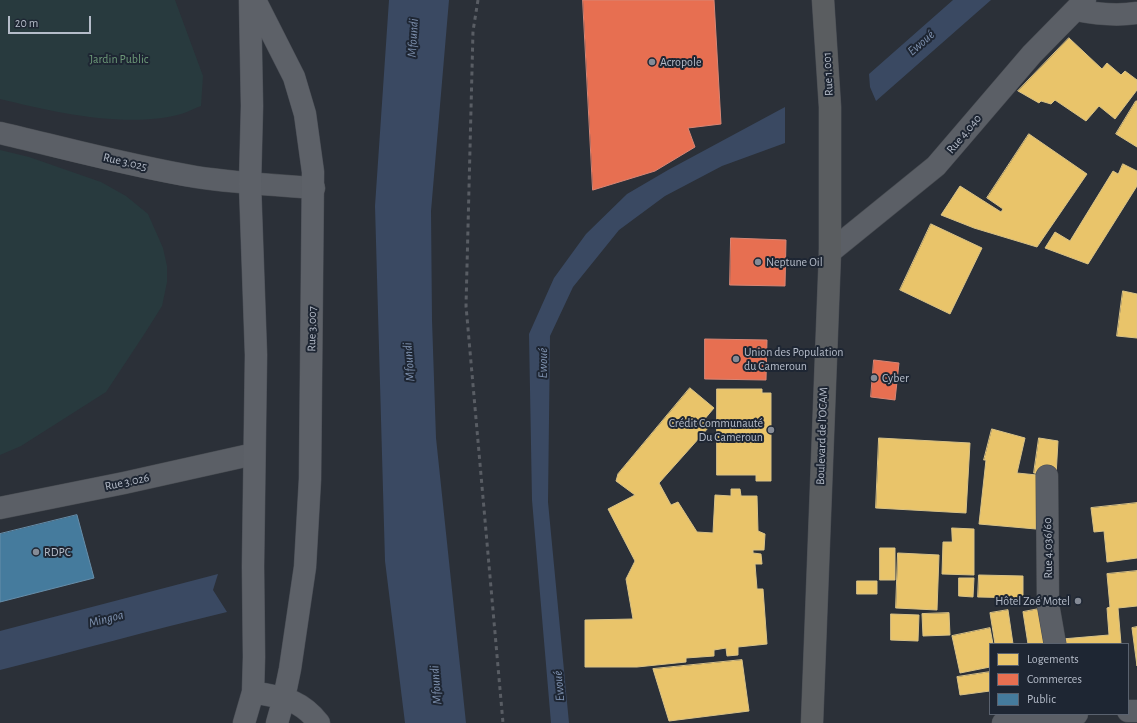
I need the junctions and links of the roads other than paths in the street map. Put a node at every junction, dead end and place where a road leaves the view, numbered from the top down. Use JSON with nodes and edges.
{"nodes":[{"id":1,"x":250,"y":0,"type":"edge"},
{"id":2,"x":255,"y":0,"type":"edge"},
{"id":3,"x":823,"y":0,"type":"edge"},
{"id":4,"x":1080,"y":5,"type":"edge"},
{"id":5,"x":1137,"y":13,"type":"edge"},
{"id":6,"x":0,"y":133,"type":"edge"},
{"id":7,"x":830,"y":148,"type":"joint"},
{"id":8,"x":250,"y":184,"type":"junction"},
{"id":9,"x":314,"y":188,"type":"junction"},
{"id":10,"x":830,"y":252,"type":"junction"},
{"id":11,"x":254,"y":454,"type":"junction"},
{"id":12,"x":1047,"y":476,"type":"dead end"},
{"id":13,"x":0,"y":508,"type":"edge"},
{"id":14,"x":1055,"y":643,"type":"edge"},
{"id":15,"x":253,"y":692,"type":"junction"},
{"id":16,"x":284,"y":698,"type":"junction"},
{"id":17,"x":1053,"y":715,"type":"edge"},
{"id":18,"x":244,"y":723,"type":"edge"},
{"id":19,"x":277,"y":723,"type":"edge"},
{"id":20,"x":319,"y":723,"type":"edge"},
{"id":21,"x":812,"y":723,"type":"edge"},
{"id":22,"x":1003,"y":723,"type":"edge"}],
"edges":[{"from":1,"to":8,"type":"main road"},
{"from":2,"to":9,"type":"main road","name":"Rue 3.007"},
{"from":3,"to":7,"type":"highway","name":"Rue 1.001"},
{"from":4,"to":5,"type":"street"},
{"from":4,"to":10,"type":"street","name":"Rue 4.040"},
{"from":6,"to":8,"type":"street","name":"Rue 3.025"},
{"from":7,"to":10,"type":"highway","name":"Boulevard de l'OCAM"},
{"from":8,"to":9,"type":"street","name":"Rue 3.025"},
{"from":8,"to":11,"type":"main road"},
{"from":9,"to":16,"type":"main road","name":"Rue 3.007"},
{"from":10,"to":21,"type":"highway","name":"Boulevard de l'OCAM"},
{"from":11,"to":13,"type":"street","name":"Rue 3.026"},
{"from":11,"to":15,"type":"main road"},
{"from":12,"to":14,"type":"street","name":"Rue 4.036/60"},
{"from":15,"to":16,"type":"main road"},
{"from":15,"to":18,"type":"main road"},
{"from":16,"to":19,"type":"main road","name":"Rue 3.007"},
{"from":16,"to":20,"type":"main road"},
{"from":17,"to":22,"type":"street"}]}
